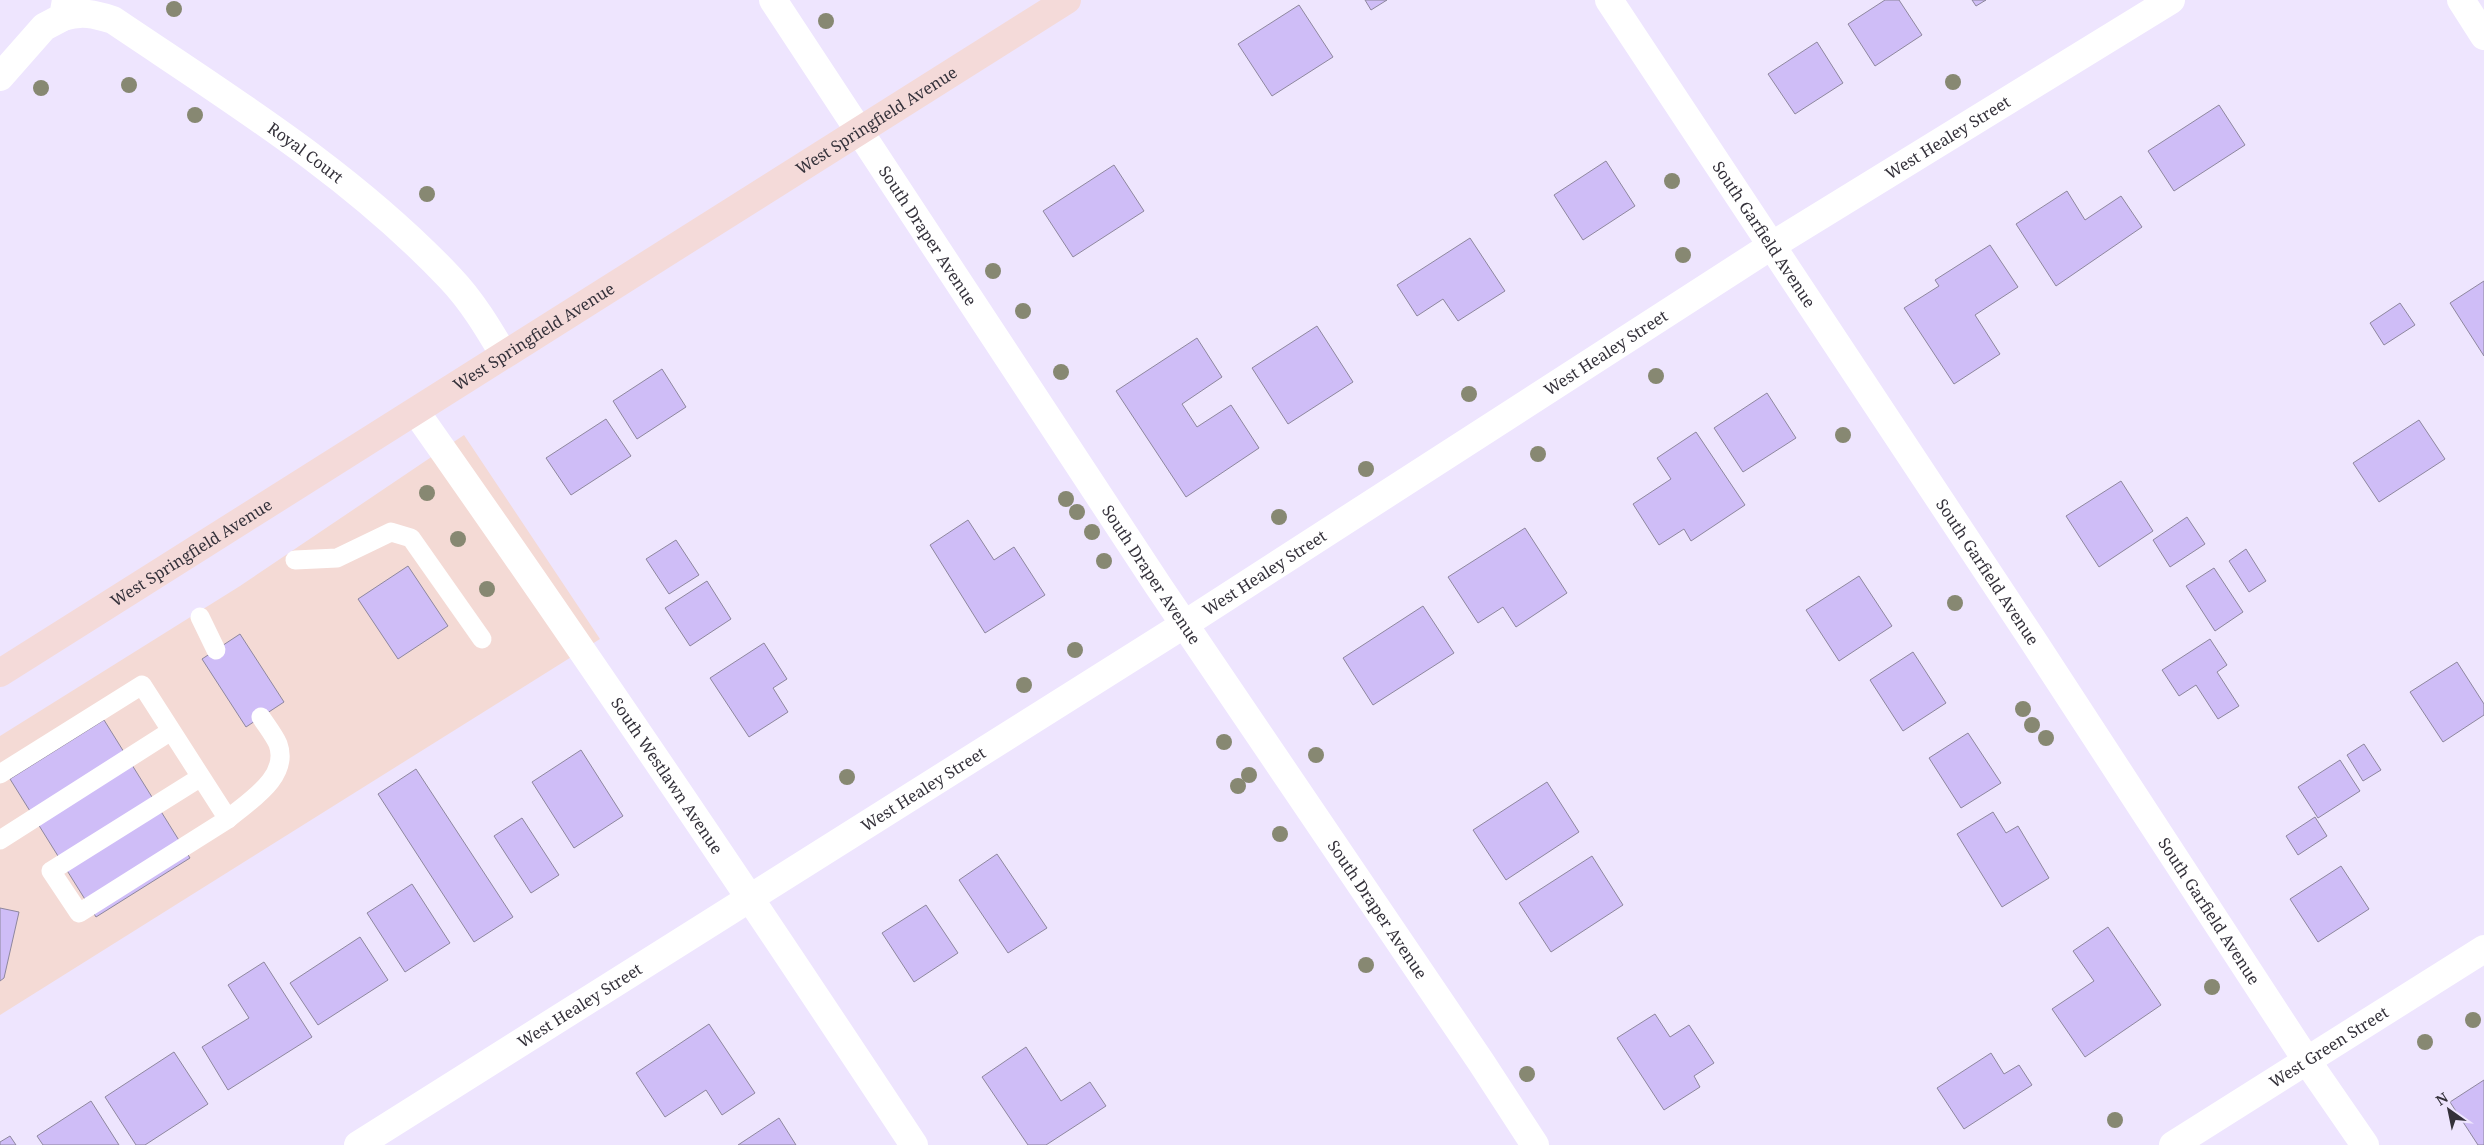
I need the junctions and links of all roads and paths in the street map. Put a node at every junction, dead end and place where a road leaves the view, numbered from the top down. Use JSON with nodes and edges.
{"nodes":[{"id":1,"x":773,"y":0,"type":"edge"},
{"id":2,"x":1067,"y":0,"type":"edge"},
{"id":3,"x":1609,"y":0,"type":"edge"},
{"id":4,"x":2171,"y":0,"type":"edge"},
{"id":5,"x":2460,"y":0,"type":"edge"},
{"id":6,"x":65,"y":9,"type":"edge"},
{"id":7,"x":2484,"y":36,"type":"edge"},
{"id":8,"x":0,"y":77,"type":"edge"},
{"id":9,"x":860,"y":130,"type":"junction"},
{"id":10,"x":1771,"y":246,"type":"junction"},
{"id":11,"x":504,"y":355,"type":"junction"},
{"id":12,"x":416,"y":412,"type":"junction"},
{"id":13,"x":295,"y":560,"type":"dead end"},
{"id":14,"x":200,"y":617,"type":"dead end"},
{"id":15,"x":1185,"y":624,"type":"junction"},
{"id":16,"x":482,"y":639,"type":"dead end"},
{"id":17,"x":216,"y":650,"type":"dead end"},
{"id":18,"x":0,"y":673,"type":"edge"},
{"id":19,"x":261,"y":717,"type":"dead end"},
{"id":20,"x":170,"y":731,"type":"junction"},
{"id":21,"x":0,"y":774,"type":"edge"},
{"id":22,"x":200,"y":777,"type":"junction"},
{"id":23,"x":228,"y":819,"type":"junction"},
{"id":24,"x":0,"y":840,"type":"edge"},
{"id":25,"x":750,"y":896,"type":"junction"},
{"id":26,"x":2484,"y":949,"type":"edge"},
{"id":27,"x":2307,"y":1061,"type":"junction"},
{"id":28,"x":358,"y":1145,"type":"edge"},
{"id":29,"x":914,"y":1145,"type":"edge"},
{"id":30,"x":1535,"y":1145,"type":"edge"},
{"id":31,"x":2173,"y":1145,"type":"edge"},
{"id":32,"x":2365,"y":1145,"type":"edge"}],
"edges":[{"from":1,"to":9,"type":"street","name":"South Draper Avenue"},
{"from":2,"to":9,"type":"main road","name":"West Springfield Avenue"},
{"from":3,"to":10,"type":"street","name":"South Garfield Avenue"},
{"from":4,"to":10,"type":"street","name":"West Healey Street"},
{"from":5,"to":7,"type":"street"},
{"from":6,"to":8,"type":"street","name":"Royal Court"},
{"from":6,"to":11,"type":"street","name":"Royal Court"},
{"from":9,"to":11,"type":"main road","name":"West Springfield Avenue"},
{"from":9,"to":15,"type":"street","name":"South Draper Avenue"},
{"from":10,"to":15,"type":"street","name":"West Healey Street"},
{"from":10,"to":27,"type":"street","name":"South Garfield Avenue"},
{"from":11,"to":12,"type":"main road","name":"West Springfield Avenue"},
{"from":12,"to":18,"type":"main road","name":"West Springfield Avenue"},
{"from":12,"to":25,"type":"street","name":"South Westlawn Avenue"},
{"from":13,"to":16,"type":"lane"},
{"from":14,"to":17,"type":"lane"},
{"from":15,"to":25,"type":"street","name":"West Healey Street"},
{"from":15,"to":30,"type":"street","name":"South Draper Avenue"},
{"from":19,"to":23,"type":"lane"},
{"from":20,"to":21,"type":"lane"},
{"from":20,"to":22,"type":"lane"},
{"from":20,"to":24,"type":"lane"},
{"from":22,"to":23,"type":"lane"},
{"from":22,"to":23,"type":"lane"},
{"from":25,"to":28,"type":"street","name":"West Healey Street"},
{"from":25,"to":29,"type":"street","name":"South Westlawn Avenue"},
{"from":26,"to":27,"type":"street","name":"West Green Street"},
{"from":27,"to":31,"type":"street","name":"West Green Street"},
{"from":27,"to":32,"type":"street","name":"South Garfield Avenue"}]}
